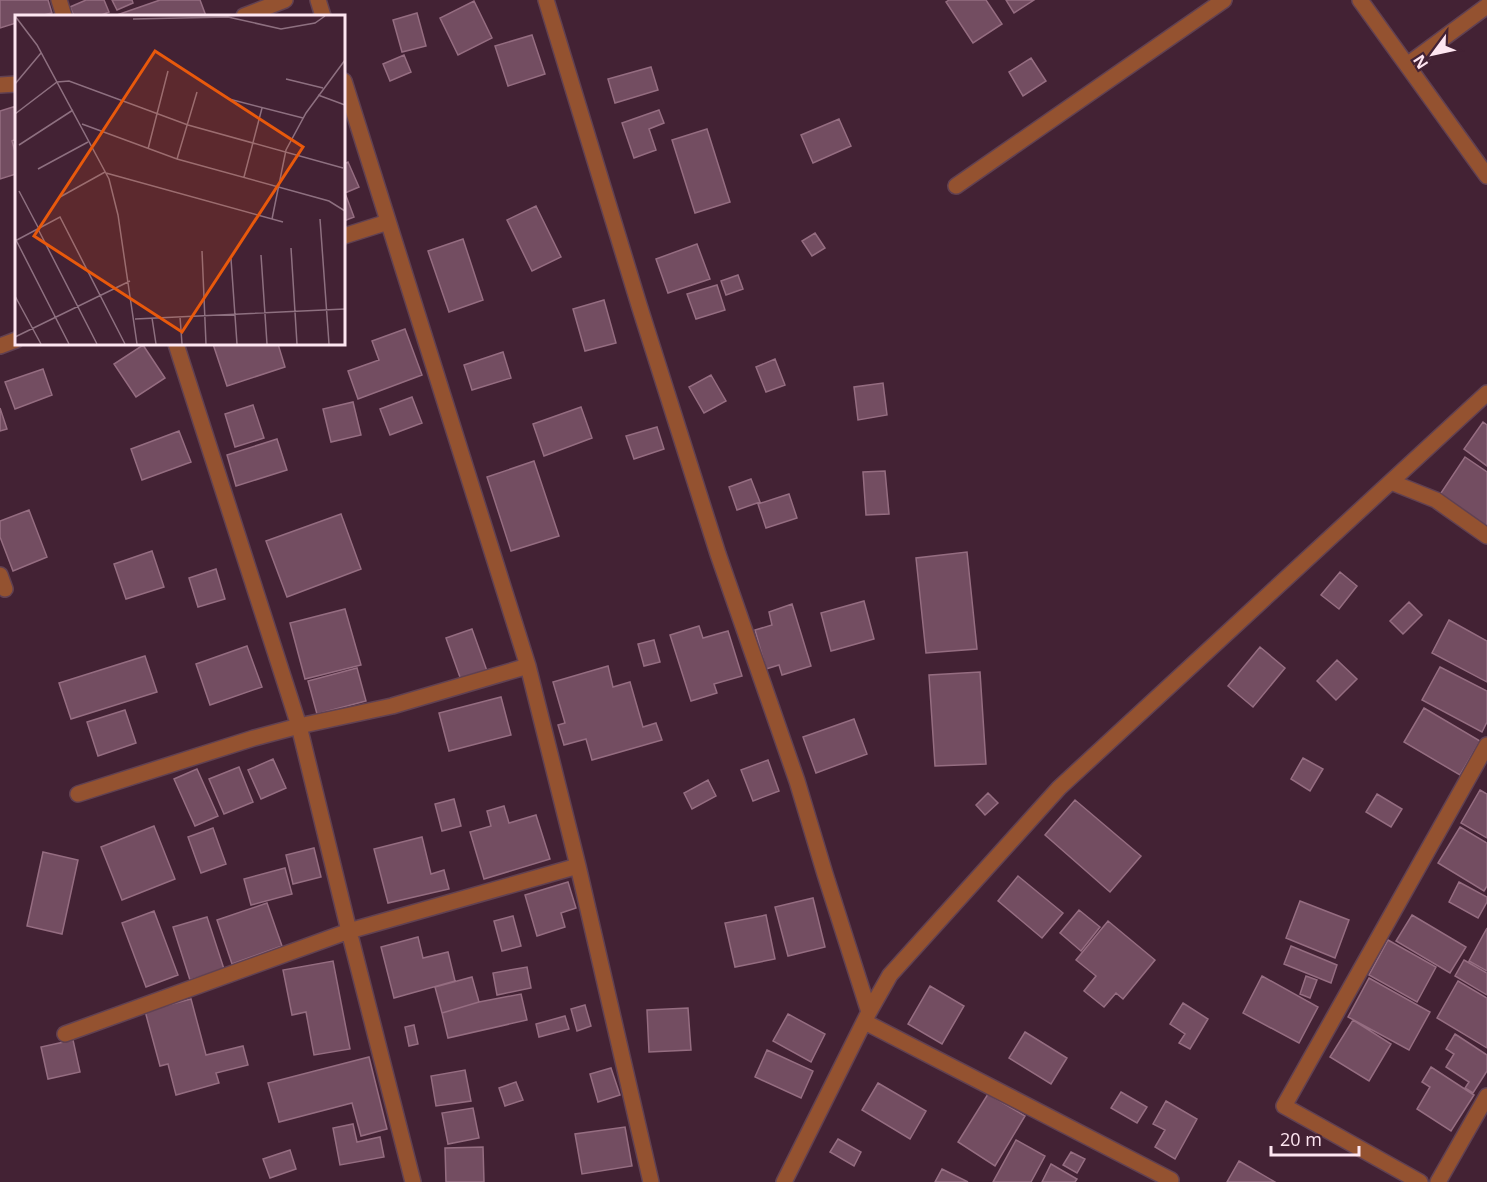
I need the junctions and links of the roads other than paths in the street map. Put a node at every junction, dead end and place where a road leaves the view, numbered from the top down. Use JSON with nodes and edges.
{"nodes":[{"id":1,"x":59,"y":0,"type":"edge"},
{"id":2,"x":285,"y":0,"type":"edge"},
{"id":3,"x":318,"y":0,"type":"edge"},
{"id":4,"x":546,"y":0,"type":"edge"},
{"id":5,"x":1224,"y":0,"type":"edge"},
{"id":6,"x":1360,"y":0,"type":"edge"},
{"id":7,"x":1487,"y":6,"type":"edge"},
{"id":8,"x":64,"y":15,"type":"edge"},
{"id":9,"x":247,"y":15,"type":"edge"},
{"id":10,"x":323,"y":15,"type":"edge"},
{"id":11,"x":1407,"y":65,"type":"junction"},
{"id":12,"x":15,"y":84,"type":"edge"},
{"id":13,"x":345,"y":84,"type":"edge"},
{"id":14,"x":0,"y":85,"type":"edge"},
{"id":15,"x":1487,"y":176,"type":"edge"},
{"id":16,"x":957,"y":186,"type":"dead end"},
{"id":17,"x":388,"y":222,"type":"junction"},
{"id":18,"x":345,"y":236,"type":"edge"},
{"id":19,"x":15,"y":340,"type":"edge"},
{"id":20,"x":177,"y":345,"type":"edge"},
{"id":21,"x":0,"y":346,"type":"edge"},
{"id":22,"x":1487,"y":393,"type":"edge"},
{"id":23,"x":1391,"y":482,"type":"junction"},
{"id":24,"x":1487,"y":536,"type":"edge"},
{"id":25,"x":528,"y":666,"type":"junction"},
{"id":26,"x":299,"y":726,"type":"junction"},
{"id":27,"x":1487,"y":745,"type":"edge"},
{"id":28,"x":78,"y":794,"type":"dead end"},
{"id":29,"x":578,"y":866,"type":"junction"},
{"id":30,"x":349,"y":931,"type":"junction"},
{"id":31,"x":867,"y":1017,"type":"junction"},
{"id":32,"x":65,"y":1034,"type":"dead end"},
{"id":33,"x":1487,"y":1095,"type":"edge"},
{"id":34,"x":1172,"y":1180,"type":"dead end"},
{"id":35,"x":413,"y":1182,"type":"edge"},
{"id":36,"x":651,"y":1182,"type":"edge"},
{"id":37,"x":784,"y":1182,"type":"edge"},
{"id":38,"x":1420,"y":1182,"type":"edge"},
{"id":39,"x":1438,"y":1182,"type":"edge"}],
"edges":[{"from":1,"to":8,"type":"street"},
{"from":2,"to":9,"type":"street"},
{"from":3,"to":10,"type":"street"},
{"from":4,"to":31,"type":"street"},
{"from":5,"to":16,"type":"street"},
{"from":6,"to":11,"type":"street"},
{"from":7,"to":11,"type":"street"},
{"from":11,"to":15,"type":"street"},
{"from":12,"to":14,"type":"street"},
{"from":13,"to":17,"type":"street"},
{"from":17,"to":18,"type":"street"},
{"from":17,"to":25,"type":"street"},
{"from":19,"to":21,"type":"street"},
{"from":20,"to":26,"type":"street"},
{"from":22,"to":23,"type":"street"},
{"from":23,"to":24,"type":"street"},
{"from":23,"to":31,"type":"street"},
{"from":25,"to":26,"type":"street"},
{"from":25,"to":29,"type":"street"},
{"from":26,"to":28,"type":"street"},
{"from":26,"to":30,"type":"street"},
{"from":27,"to":38,"type":"street"},
{"from":29,"to":30,"type":"street"},
{"from":29,"to":36,"type":"street"},
{"from":30,"to":32,"type":"street"},
{"from":30,"to":35,"type":"street"},
{"from":31,"to":34,"type":"street"},
{"from":31,"to":37,"type":"street"},
{"from":33,"to":39,"type":"street"}]}
